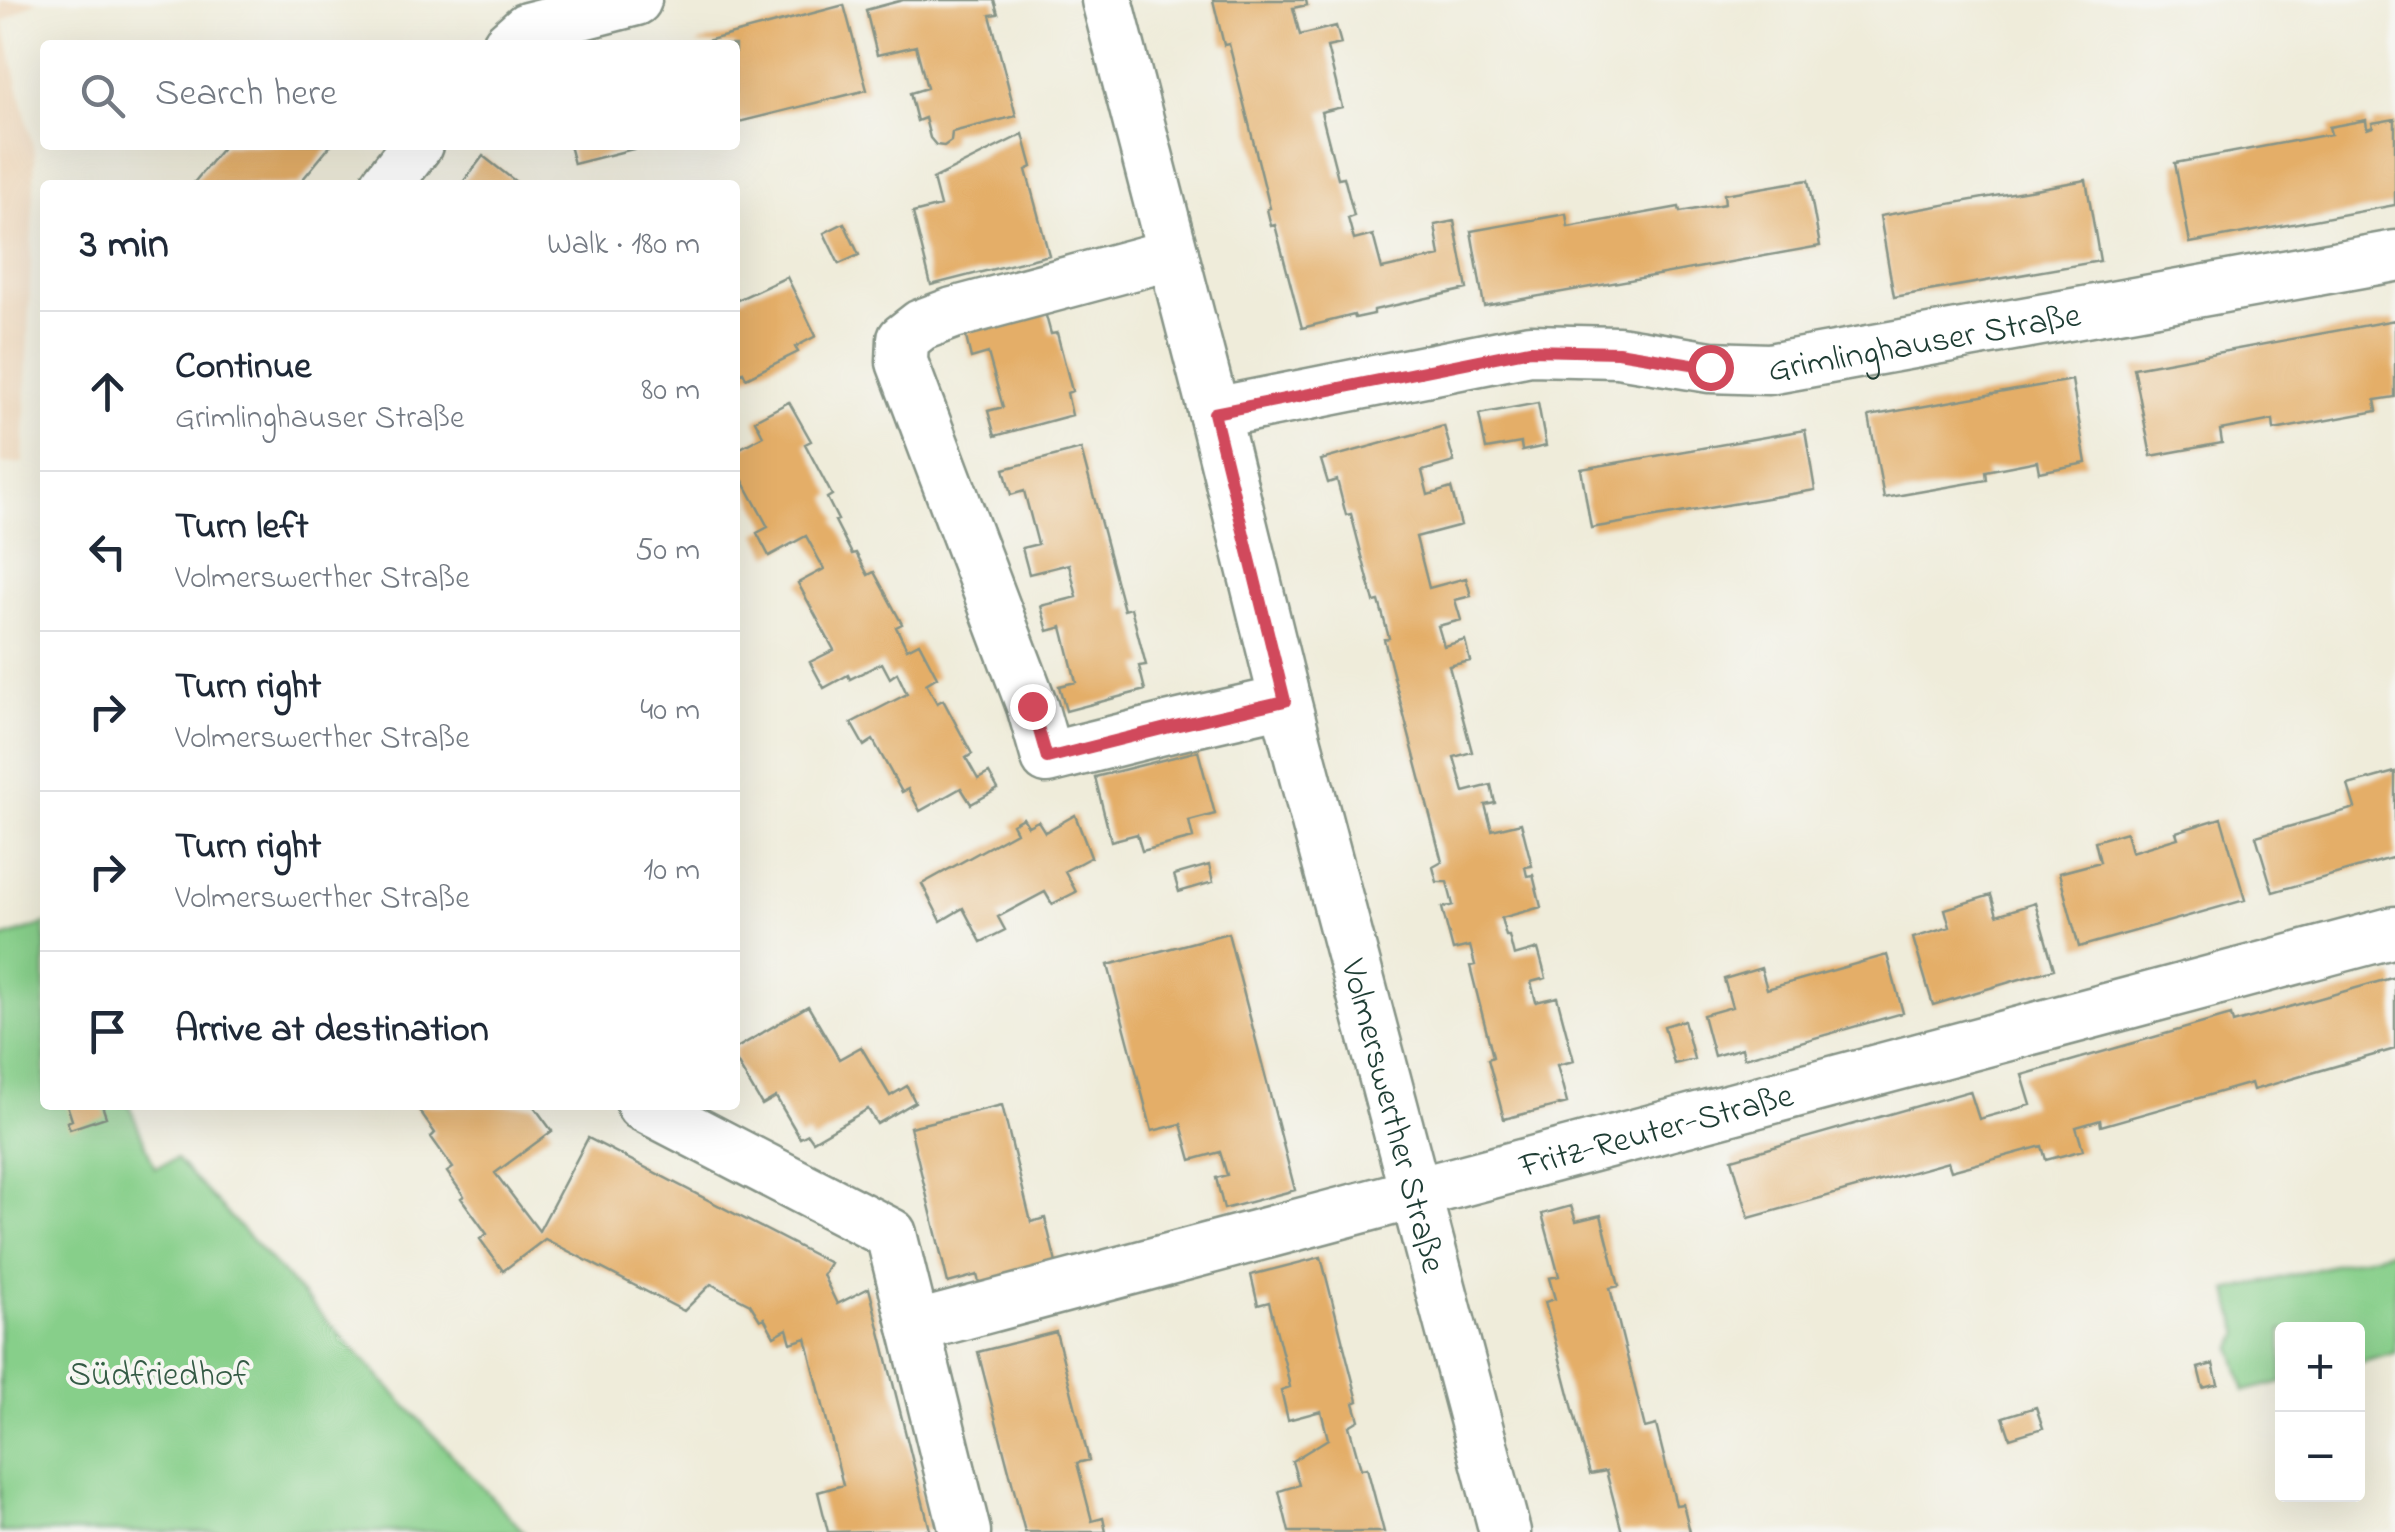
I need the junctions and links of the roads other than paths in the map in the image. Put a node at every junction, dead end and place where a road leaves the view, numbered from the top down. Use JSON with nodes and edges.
{"nodes":[{"id":1,"x":636,"y":0,"type":"edge"},
{"id":2,"x":1107,"y":0,"type":"edge"},
{"id":3,"x":519,"y":24,"type":"edge"},
{"id":4,"x":413,"y":150,"type":"edge"},
{"id":5,"x":390,"y":180,"type":"edge"},
{"id":6,"x":1173,"y":254,"type":"junction"},
{"id":7,"x":2395,"y":256,"type":"edge"},
{"id":8,"x":1214,"y":413,"type":"junction"},
{"id":9,"x":1285,"y":701,"type":"junction"},
{"id":10,"x":2395,"y":932,"type":"edge"},
{"id":11,"x":652,"y":1110,"type":"edge"},
{"id":12,"x":1417,"y":1194,"type":"junction"},
{"id":13,"x":914,"y":1326,"type":"junction"},
{"id":14,"x":965,"y":1532,"type":"edge"},
{"id":15,"x":1506,"y":1532,"type":"edge"}],
"edges":[{"from":1,"to":3,"type":"street"},
{"from":2,"to":6,"type":"street","name":"Volmerswerther Straße"},
{"from":4,"to":5,"type":"street"},
{"from":6,"to":8,"type":"street","name":"Volmerswerther Straße"},
{"from":6,"to":9,"type":"street"},
{"from":7,"to":8,"type":"street","name":"Grimlinghauser Straße"},
{"from":8,"to":9,"type":"street","name":"Volmerswerther Straße"},
{"from":9,"to":12,"type":"street","name":"Volmerswerther Straße"},
{"from":10,"to":12,"type":"street","name":"Fritz-Reuter-Straße"},
{"from":11,"to":13,"type":"street"},
{"from":12,"to":13,"type":"street","name":"Fritz-Reuter-Straße"},
{"from":12,"to":15,"type":"street","name":"Volmerswerther Straße"},
{"from":13,"to":14,"type":"street"}]}
